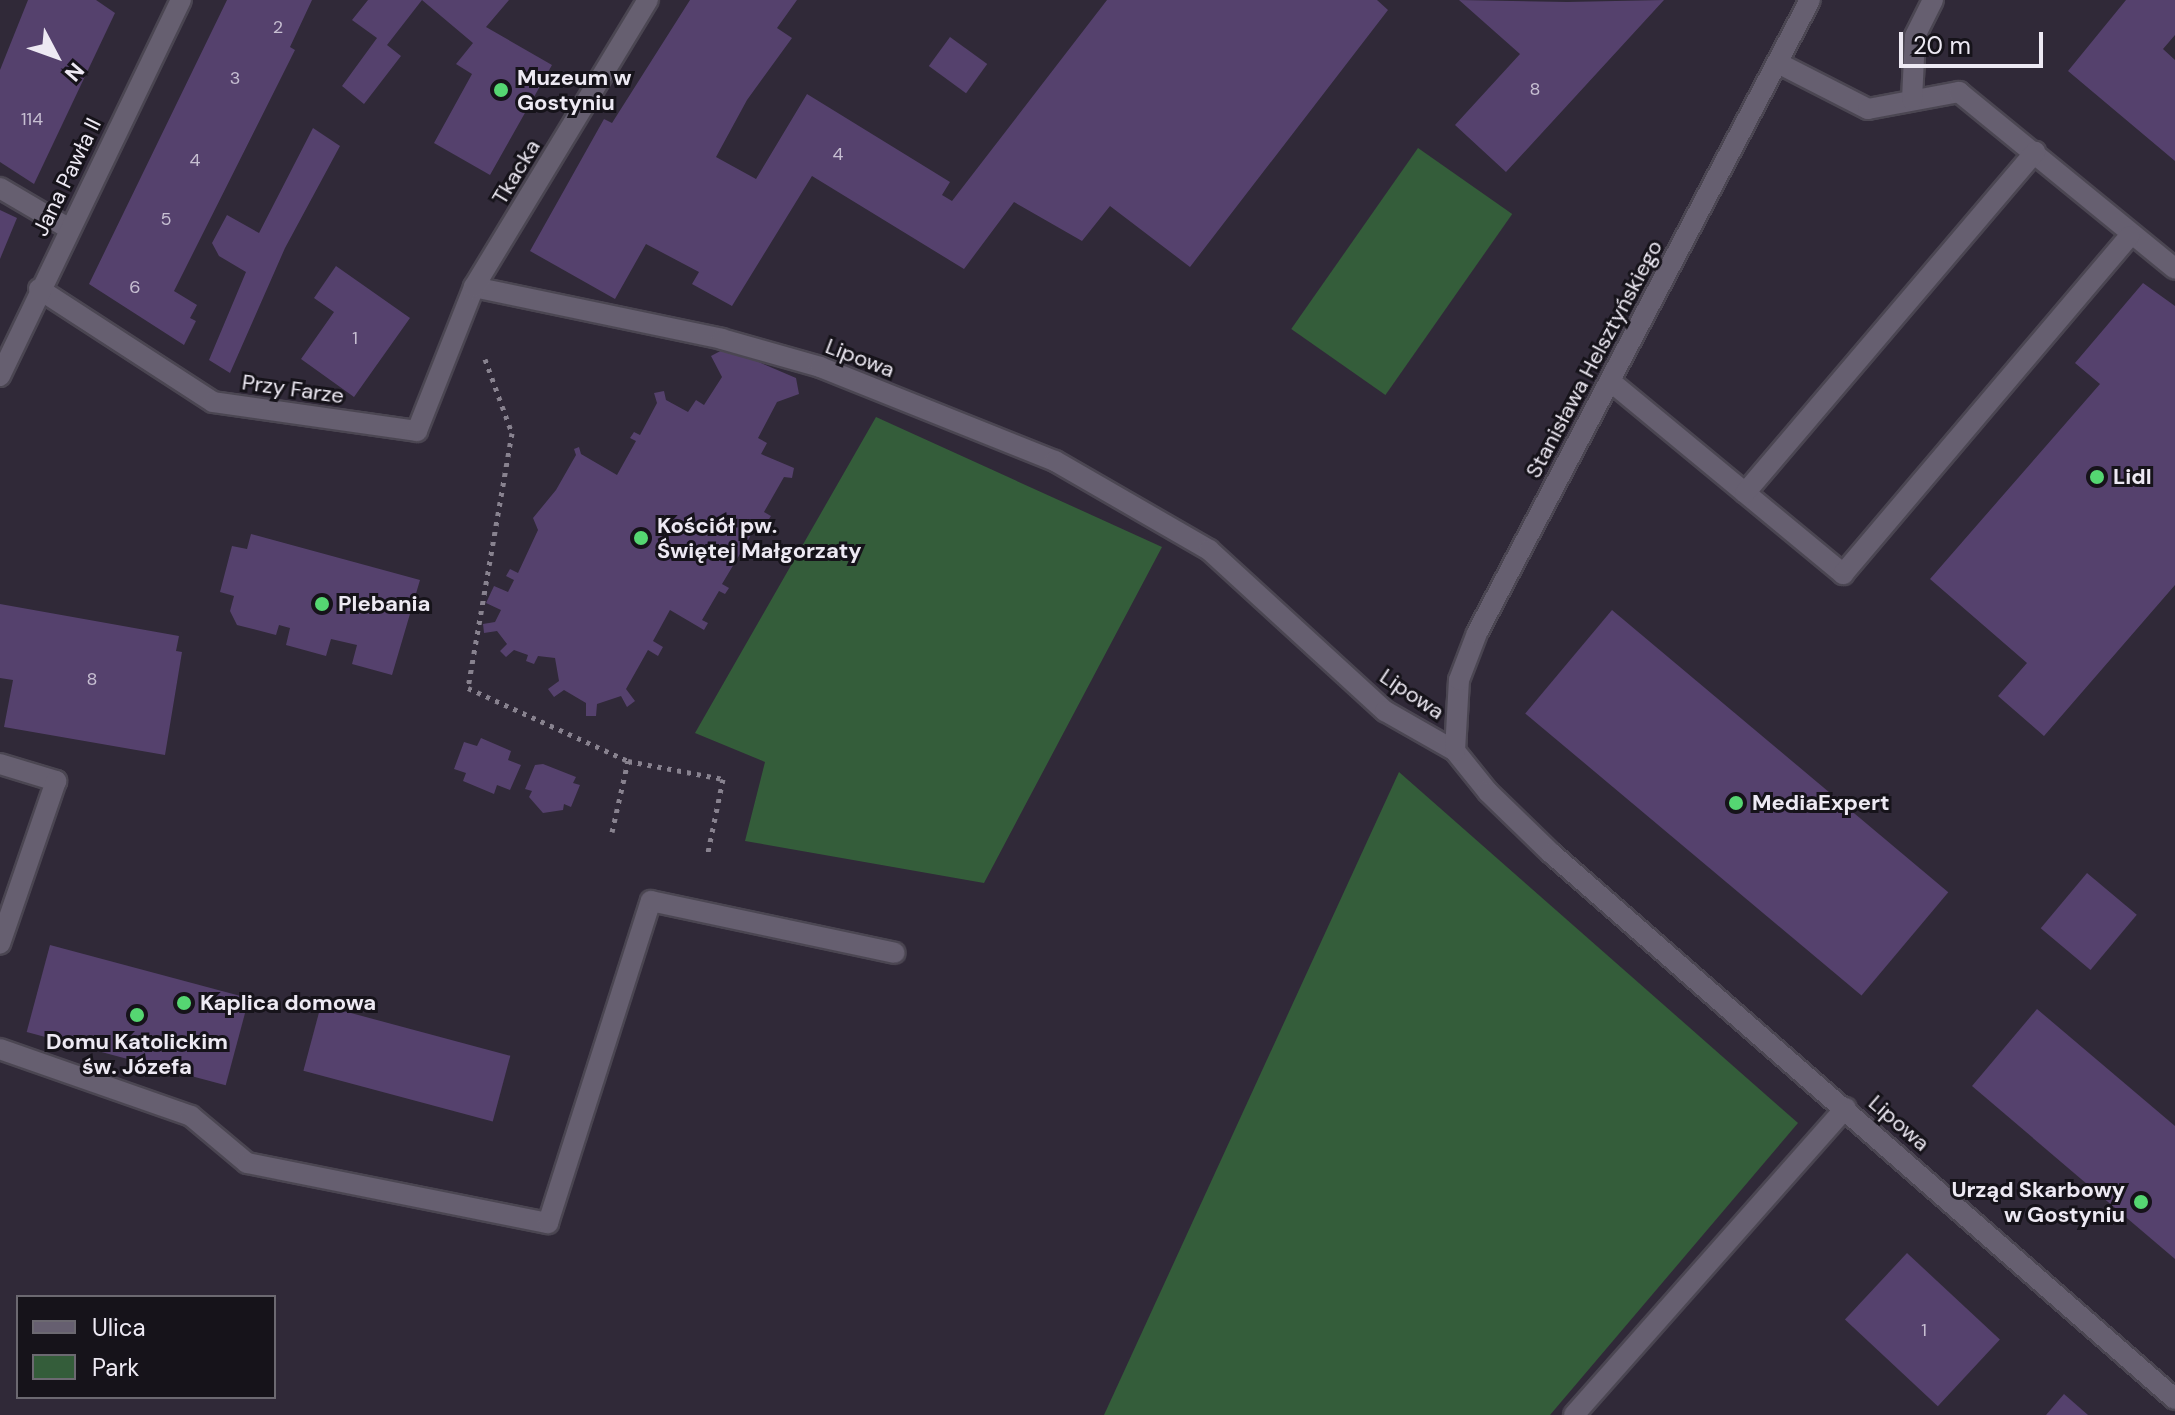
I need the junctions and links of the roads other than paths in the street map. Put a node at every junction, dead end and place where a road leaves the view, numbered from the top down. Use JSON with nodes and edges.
{"nodes":[{"id":1,"x":181,"y":0,"type":"edge"},
{"id":2,"x":1810,"y":0,"type":"edge"},
{"id":3,"x":1933,"y":0,"type":"edge"},
{"id":4,"x":643,"y":2,"type":"edge"},
{"id":5,"x":1778,"y":63,"type":"junction"},
{"id":6,"x":1912,"y":100,"type":"junction"},
{"id":7,"x":2035,"y":152,"type":"junction"},
{"id":8,"x":0,"y":188,"type":"edge"},
{"id":9,"x":68,"y":228,"type":"junction"},
{"id":10,"x":2130,"y":236,"type":"junction"},
{"id":11,"x":2175,"y":269,"type":"edge"},
{"id":12,"x":474,"y":287,"type":"junction"},
{"id":13,"x":39,"y":289,"type":"junction"},
{"id":14,"x":0,"y":376,"type":"edge"},
{"id":15,"x":1610,"y":381,"type":"junction"},
{"id":16,"x":1745,"y":493,"type":"junction"},
{"id":17,"x":1455,"y":751,"type":"junction"},
{"id":18,"x":0,"y":764,"type":"edge"},
{"id":19,"x":0,"y":944,"type":"edge"},
{"id":20,"x":895,"y":953,"type":"dead end"},
{"id":21,"x":0,"y":1049,"type":"edge"},
{"id":22,"x":1846,"y":1108,"type":"junction"},
{"id":23,"x":2175,"y":1399,"type":"edge"},
{"id":24,"x":1574,"y":1415,"type":"edge"}],
"edges":[{"from":1,"to":9,"type":"street","name":"Jana Pawła II"},
{"from":2,"to":5,"type":"street","name":"Stanisława Helsztyńskiego"},
{"from":3,"to":6,"type":"street"},
{"from":4,"to":12,"type":"street","name":"Tkacka"},
{"from":5,"to":6,"type":"street"},
{"from":5,"to":15,"type":"street","name":"Stanisława Helsztyńskiego"},
{"from":6,"to":7,"type":"street"},
{"from":7,"to":10,"type":"street"},
{"from":7,"to":16,"type":"street"},
{"from":8,"to":9,"type":"street"},
{"from":9,"to":13,"type":"street","name":"Jana Pawła II"},
{"from":10,"to":11,"type":"street"},
{"from":10,"to":16,"type":"street"},
{"from":12,"to":13,"type":"street","name":"Przy Farze"},
{"from":12,"to":17,"type":"street","name":"Lipowa"},
{"from":13,"to":14,"type":"street","name":"Jana Pawła II"},
{"from":15,"to":16,"type":"street"},
{"from":15,"to":17,"type":"street","name":"Stanisława Helsztyńskiego"},
{"from":17,"to":22,"type":"street","name":"Lipowa"},
{"from":18,"to":19,"type":"street"},
{"from":20,"to":21,"type":"street"},
{"from":22,"to":23,"type":"street","name":"Lipowa"},
{"from":22,"to":24,"type":"street"}]}
